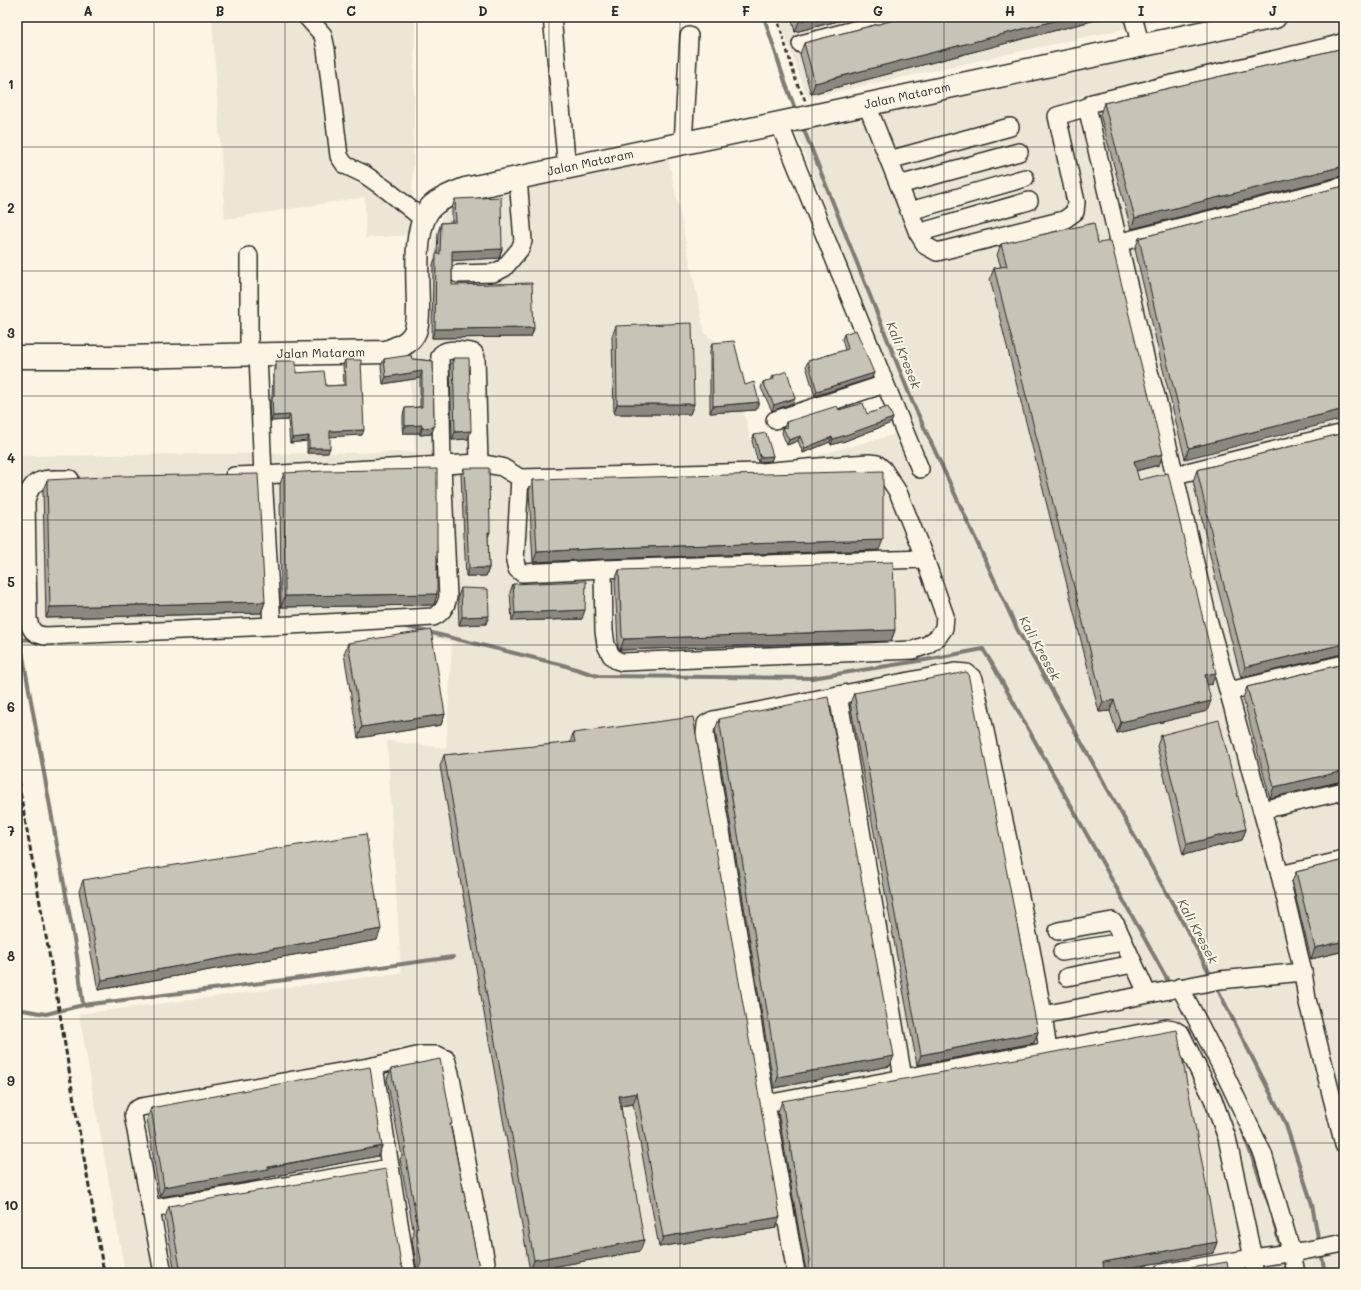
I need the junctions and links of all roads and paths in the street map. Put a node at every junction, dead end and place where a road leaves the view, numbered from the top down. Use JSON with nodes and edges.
{"nodes":[{"id":1,"x":307,"y":17,"type":"edge"},
{"id":2,"x":552,"y":17,"type":"edge"},
{"id":3,"x":777,"y":17,"type":"edge"},
{"id":4,"x":903,"y":17,"type":"edge"},
{"id":5,"x":1133,"y":17,"type":"edge"},
{"id":6,"x":1275,"y":17,"type":"edge"},
{"id":7,"x":689,"y":36,"type":"dead end"},
{"id":8,"x":1344,"y":42,"type":"edge"},
{"id":9,"x":801,"y":44,"type":"dead end"},
{"id":10,"x":1141,"y":46,"type":"junction"},
{"id":11,"x":867,"y":105,"type":"junction"},
{"id":12,"x":1088,"y":107,"type":"junction"},
{"id":13,"x":811,"y":117,"type":"junction"},
{"id":14,"x":782,"y":123,"type":"junction"},
{"id":15,"x":1010,"y":127,"type":"dead end"},
{"id":16,"x":683,"y":144,"type":"junction"},
{"id":17,"x":1019,"y":152,"type":"dead end"},
{"id":18,"x":889,"y":160,"type":"junction"},
{"id":19,"x":567,"y":168,"type":"junction"},
{"id":20,"x":518,"y":178,"type":"junction"},
{"id":21,"x":1025,"y":178,"type":"dead end"},
{"id":22,"x":899,"y":185,"type":"junction"},
{"id":23,"x":1344,"y":186,"type":"edge"},
{"id":24,"x":1029,"y":201,"type":"dead end"},
{"id":25,"x":910,"y":211,"type":"junction"},
{"id":26,"x":423,"y":219,"type":"junction"},
{"id":27,"x":918,"y":233,"type":"junction"},
{"id":28,"x":1117,"y":243,"type":"junction"},
{"id":29,"x":250,"y":256,"type":"dead end"},
{"id":30,"x":458,"y":274,"type":"dead end"},
{"id":31,"x":253,"y":354,"type":"junction"},
{"id":32,"x":17,"y":356,"type":"edge"},
{"id":33,"x":885,"y":384,"type":"junction"},
{"id":34,"x":775,"y":420,"type":"dead end"},
{"id":35,"x":1344,"y":433,"type":"edge"},
{"id":36,"x":479,"y":463,"type":"junction"},
{"id":37,"x":442,"y":466,"type":"junction"},
{"id":38,"x":920,"y":470,"type":"dead end"},
{"id":39,"x":263,"y":475,"type":"junction"},
{"id":40,"x":1175,"y":475,"type":"junction"},
{"id":41,"x":217,"y":476,"type":"edge"},
{"id":42,"x":88,"y":478,"type":"edge"},
{"id":43,"x":520,"y":478,"type":"junction"},
{"id":44,"x":925,"y":559,"type":"junction"},
{"id":45,"x":603,"y":569,"type":"junction"},
{"id":46,"x":272,"y":626,"type":"junction"},
{"id":47,"x":1344,"y":664,"type":"edge"},
{"id":48,"x":1229,"y":691,"type":"junction"},
{"id":49,"x":838,"y":695,"type":"junction"},
{"id":50,"x":1344,"y":791,"type":"edge"},
{"id":51,"x":1262,"y":810,"type":"junction"},
{"id":52,"x":1344,"y":860,"type":"edge"},
{"id":53,"x":1280,"y":875,"type":"junction"},
{"id":54,"x":1058,"y":931,"type":"dead end"},
{"id":55,"x":1123,"y":942,"type":"junction"},
{"id":56,"x":1062,"y":952,"type":"dead end"},
{"id":57,"x":1133,"y":964,"type":"junction"},
{"id":58,"x":1303,"y":972,"type":"junction"},
{"id":59,"x":1067,"y":977,"type":"dead end"},
{"id":60,"x":1187,"y":986,"type":"junction"},
{"id":61,"x":1147,"y":993,"type":"junction"},
{"id":62,"x":1043,"y":1015,"type":"junction"},
{"id":63,"x":1048,"y":1051,"type":"junction"},
{"id":64,"x":374,"y":1066,"type":"junction"},
{"id":65,"x":903,"y":1078,"type":"junction"},
{"id":66,"x":766,"y":1104,"type":"junction"},
{"id":67,"x":1344,"y":1145,"type":"edge"},
{"id":68,"x":390,"y":1168,"type":"junction"},
{"id":69,"x":151,"y":1209,"type":"junction"},
{"id":70,"x":1336,"y":1244,"type":"edge"},
{"id":71,"x":1289,"y":1253,"type":"junction"},
{"id":72,"x":1253,"y":1266,"type":"edge"},
{"id":73,"x":163,"y":1273,"type":"edge"},
{"id":74,"x":407,"y":1273,"type":"edge"},
{"id":75,"x":488,"y":1273,"type":"edge"},
{"id":76,"x":796,"y":1273,"type":"edge"},
{"id":77,"x":1162,"y":1273,"type":"edge"},
{"id":78,"x":1296,"y":1273,"type":"edge"}],
"edges":[{"from":1,"to":26,"type":"street"},
{"from":2,"to":19,"type":"street"},
{"from":3,"to":13,"type":"path"},
{"from":4,"to":9,"type":"street"},
{"from":5,"to":10,"type":"street"},
{"from":6,"to":10,"type":"main road","name":"Jalan Mataram"},
{"from":7,"to":16,"type":"street"},
{"from":8,"to":12,"type":"street"},
{"from":10,"to":11,"type":"main road","name":"Jalan Mataram"},
{"from":11,"to":13,"type":"main road","name":"Jalan Mataram"},
{"from":11,"to":18,"type":"street"},
{"from":12,"to":27,"type":"street"},
{"from":12,"to":28,"type":"street"},
{"from":13,"to":14,"type":"main road","name":"Jalan Mataram"},
{"from":14,"to":16,"type":"main road","name":"Jalan Mataram"},
{"from":14,"to":33,"type":"street"},
{"from":15,"to":18,"type":"street"},
{"from":16,"to":19,"type":"main road","name":"Jalan Mataram"},
{"from":17,"to":22,"type":"street"},
{"from":18,"to":22,"type":"street"},
{"from":19,"to":20,"type":"main road","name":"Jalan Mataram"},
{"from":20,"to":26,"type":"main road","name":"Jalan Mataram"},
{"from":20,"to":30,"type":"street"},
{"from":21,"to":25,"type":"street"},
{"from":22,"to":25,"type":"street"},
{"from":23,"to":28,"type":"street"},
{"from":24,"to":27,"type":"street"},
{"from":25,"to":27,"type":"street"},
{"from":26,"to":31,"type":"main road","name":"Jalan Mataram"},
{"from":28,"to":40,"type":"street"},
{"from":29,"to":31,"type":"street"},
{"from":31,"to":32,"type":"main road","name":"Jalan Mataram"},
{"from":31,"to":39,"type":"street"},
{"from":33,"to":34,"type":"street"},
{"from":33,"to":38,"type":"street"},
{"from":35,"to":40,"type":"street"},
{"from":36,"to":37,"type":"street"},
{"from":36,"to":37,"type":"street"},
{"from":36,"to":43,"type":"street"},
{"from":37,"to":39,"type":"street"},
{"from":37,"to":46,"type":"street"},
{"from":39,"to":41,"type":"street"},
{"from":39,"to":46,"type":"street"},
{"from":40,"to":48,"type":"street"},
{"from":42,"to":46,"type":"street"},
{"from":43,"to":44,"type":"street"},
{"from":43,"to":45,"type":"street"},
{"from":44,"to":45,"type":"street"},
{"from":44,"to":45,"type":"street"},
{"from":47,"to":48,"type":"street"},
{"from":48,"to":51,"type":"street"},
{"from":49,"to":62,"type":"street"},
{"from":49,"to":65,"type":"street"},
{"from":49,"to":66,"type":"street"},
{"from":50,"to":51,"type":"street"},
{"from":51,"to":53,"type":"street"},
{"from":52,"to":53,"type":"street"},
{"from":53,"to":58,"type":"street"},
{"from":54,"to":55,"type":"street"},
{"from":55,"to":56,"type":"street"},
{"from":55,"to":57,"type":"street"},
{"from":57,"to":59,"type":"street"},
{"from":57,"to":61,"type":"street"},
{"from":58,"to":60,"type":"street"},
{"from":58,"to":67,"type":"street"},
{"from":60,"to":61,"type":"street"},
{"from":60,"to":71,"type":"street"},
{"from":61,"to":62,"type":"street"},
{"from":62,"to":63,"type":"street"},
{"from":63,"to":65,"type":"street"},
{"from":63,"to":72,"type":"street"},
{"from":64,"to":68,"type":"street"},
{"from":64,"to":69,"type":"street"},
{"from":64,"to":75,"type":"street"},
{"from":65,"to":66,"type":"street"},
{"from":66,"to":76,"type":"street"},
{"from":68,"to":69,"type":"street"},
{"from":68,"to":74,"type":"street"},
{"from":69,"to":73,"type":"street"},
{"from":70,"to":71,"type":"street"},
{"from":71,"to":72,"type":"street"},
{"from":71,"to":78,"type":"street"},
{"from":72,"to":77,"type":"street"}]}
